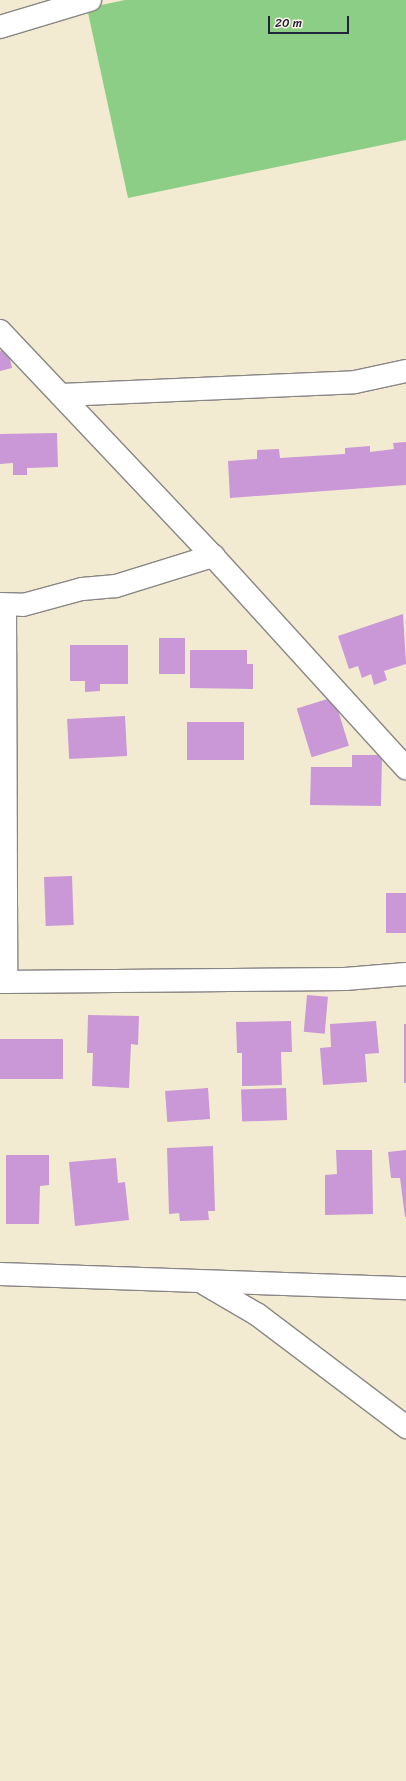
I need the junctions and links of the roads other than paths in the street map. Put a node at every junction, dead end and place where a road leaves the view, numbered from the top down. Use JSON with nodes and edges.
{"nodes":[{"id":1,"x":90,"y":0,"type":"edge"},
{"id":2,"x":0,"y":27,"type":"edge"},
{"id":3,"x":0,"y":330,"type":"edge"},
{"id":4,"x":406,"y":371,"type":"edge"},
{"id":5,"x":61,"y":395,"type":"junction"},
{"id":6,"x":213,"y":556,"type":"junction"},
{"id":7,"x":2,"y":605,"type":"edge"},
{"id":8,"x":406,"y":768,"type":"edge"},
{"id":9,"x":406,"y":974,"type":"edge"},
{"id":10,"x":3,"y":982,"type":"edge"},
{"id":11,"x":0,"y":1274,"type":"edge"},
{"id":12,"x":202,"y":1282,"type":"junction"},
{"id":13,"x":406,"y":1288,"type":"edge"},
{"id":14,"x":406,"y":1426,"type":"edge"}],
"edges":[{"from":1,"to":2,"type":"street"},
{"from":3,"to":5,"type":"street"},
{"from":4,"to":5,"type":"street"},
{"from":5,"to":6,"type":"street"},
{"from":6,"to":7,"type":"street"},
{"from":6,"to":8,"type":"street"},
{"from":7,"to":10,"type":"street"},
{"from":9,"to":10,"type":"street"},
{"from":11,"to":12,"type":"street"},
{"from":12,"to":13,"type":"street"},
{"from":12,"to":14,"type":"street"}]}
